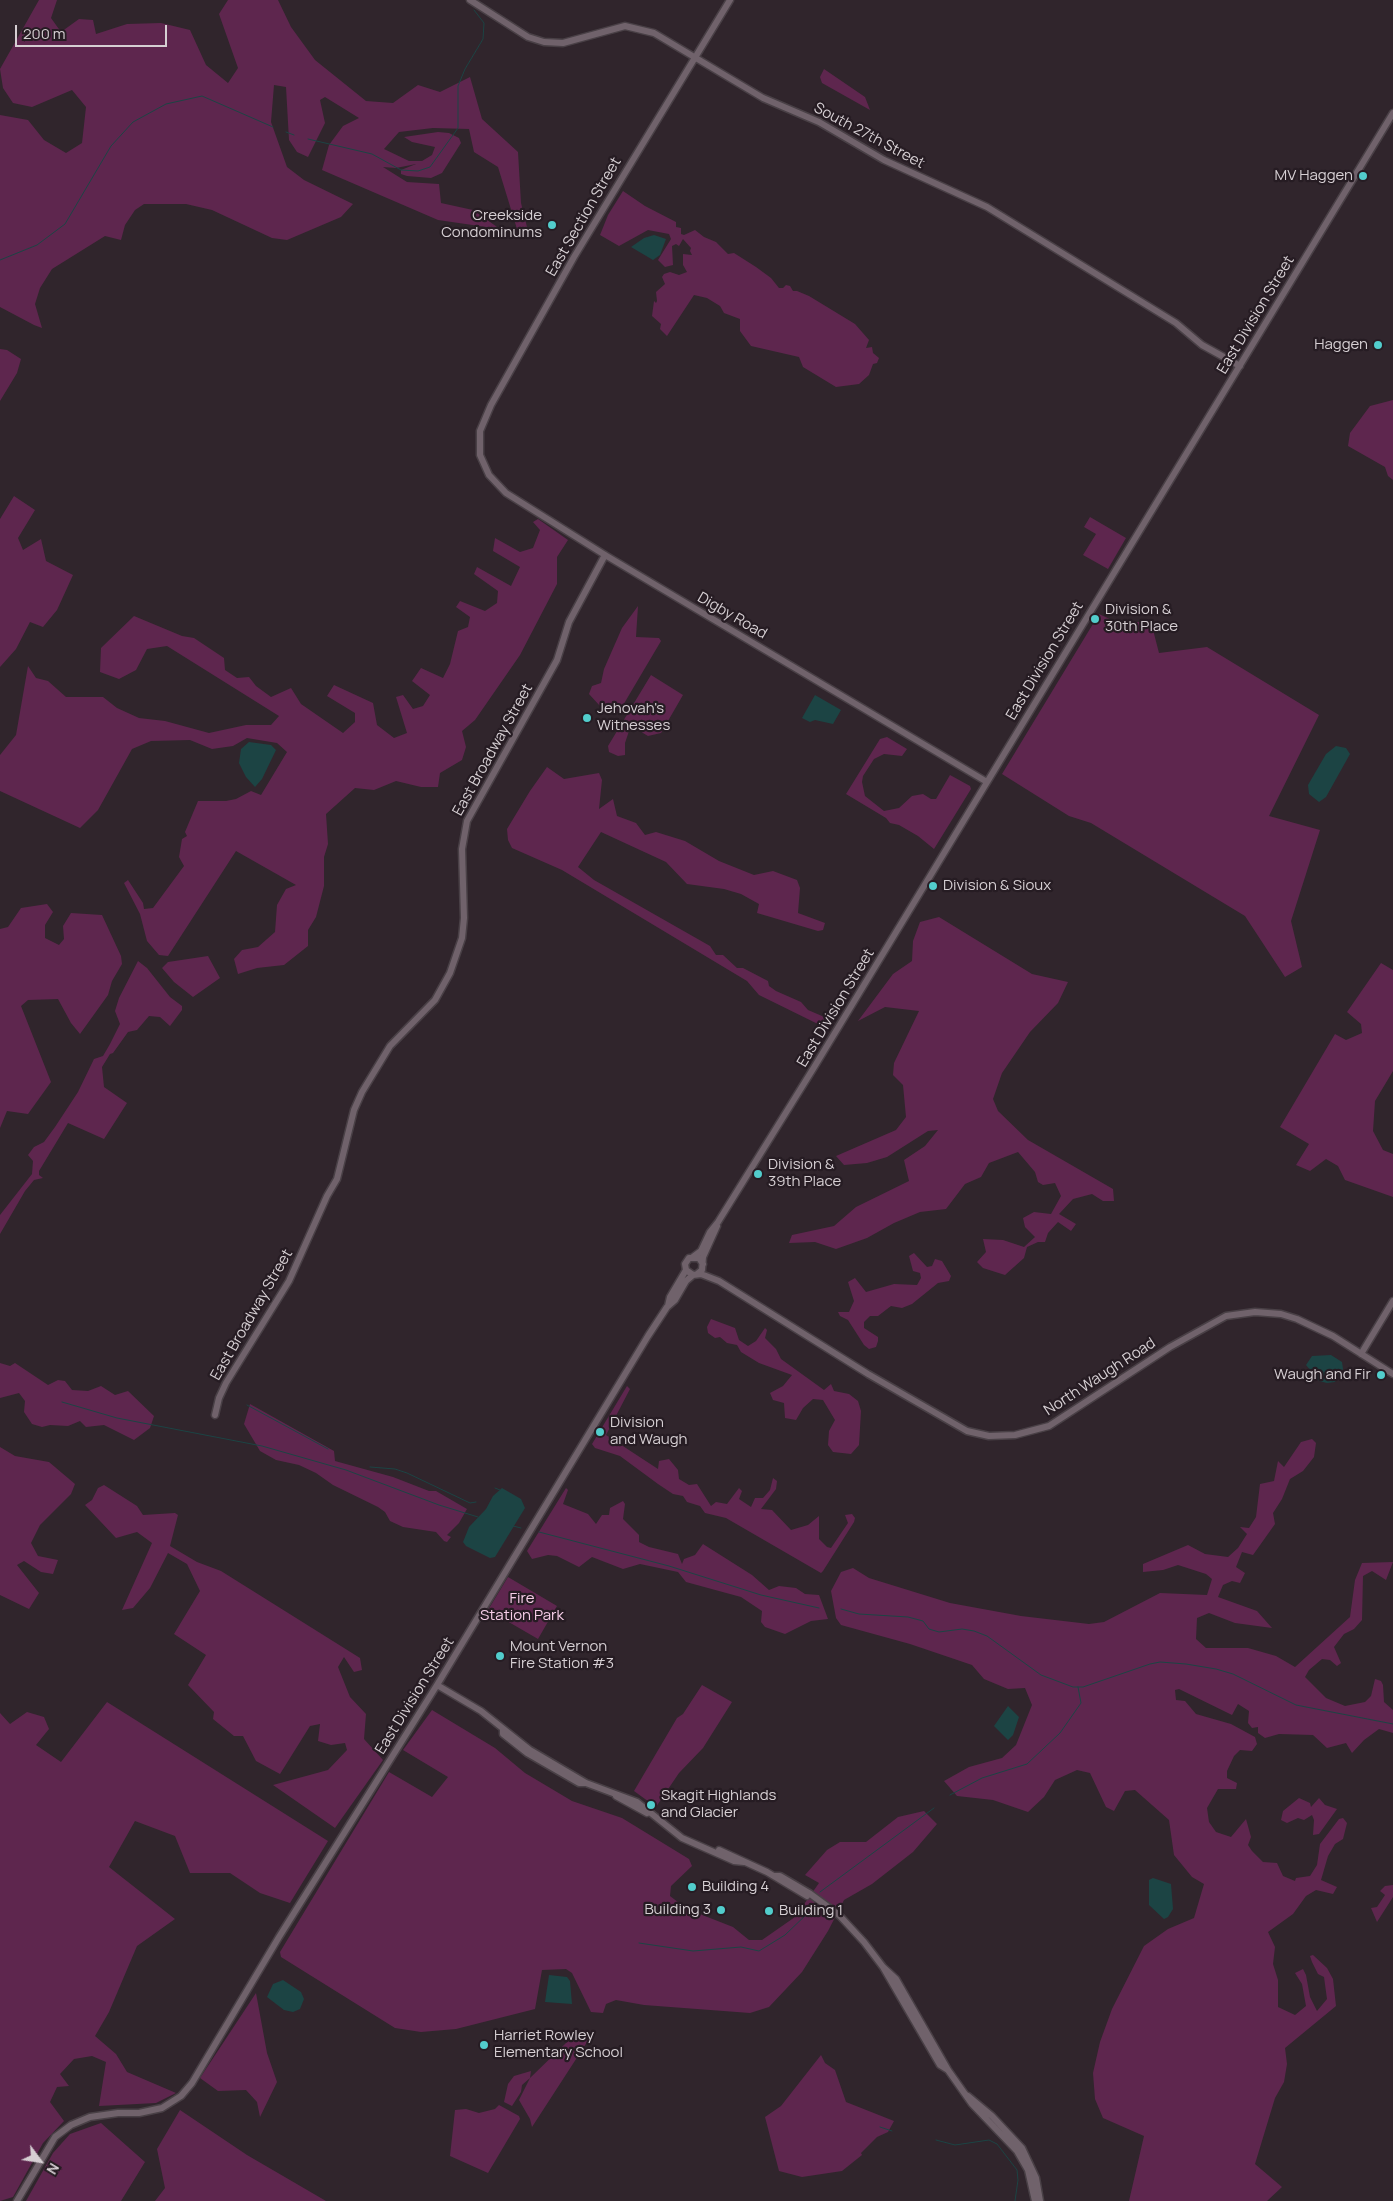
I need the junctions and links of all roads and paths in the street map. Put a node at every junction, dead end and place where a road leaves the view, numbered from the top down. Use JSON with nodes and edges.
{"nodes":[{"id":1,"x":470,"y":0,"type":"edge"},
{"id":2,"x":730,"y":0,"type":"edge"},
{"id":3,"x":695,"y":57,"type":"junction"},
{"id":4,"x":1393,"y":113,"type":"edge"},
{"id":5,"x":1240,"y":366,"type":"junction"},
{"id":6,"x":480,"y":455,"type":"joint"},
{"id":7,"x":605,"y":555,"type":"junction"},
{"id":8,"x":987,"y":782,"type":"junction"},
{"id":9,"x":718,"y":1222,"type":"junction"},
{"id":10,"x":693,"y":1257,"type":"junction"},
{"id":11,"x":703,"y":1264,"type":"junction"},
{"id":12,"x":686,"y":1270,"type":"junction"},
{"id":13,"x":695,"y":1274,"type":"junction"},
{"id":14,"x":1393,"y":1301,"type":"edge"},
{"id":15,"x":667,"y":1307,"type":"junction"},
{"id":16,"x":1361,"y":1354,"type":"junction"},
{"id":17,"x":1393,"y":1374,"type":"edge"},
{"id":18,"x":215,"y":1415,"type":"dead end"},
{"id":19,"x":437,"y":1685,"type":"junction"},
{"id":20,"x":967,"y":2096,"type":"junction"},
{"id":21,"x":17,"y":2201,"type":"edge"},
{"id":22,"x":1035,"y":2201,"type":"edge"},
{"id":23,"x":1040,"y":2201,"type":"edge"}],
"edges":[{"from":1,"to":3,"type":"street","name":"South 27th Street"},
{"from":2,"to":3,"type":"street","name":"East Section Street"},
{"from":3,"to":5,"type":"street","name":"South 27th Street"},
{"from":3,"to":6,"type":"street","name":"East Section Street"},
{"from":4,"to":5,"type":"street","name":"East Division Street"},
{"from":5,"to":8,"type":"street","name":"East Division Street"},
{"from":6,"to":7,"type":"street","name":"Digby Road"},
{"from":7,"to":8,"type":"street","name":"Digby Road"},
{"from":7,"to":18,"type":"street","name":"East Broadway Street"},
{"from":8,"to":9,"type":"street","name":"East Division Street"},
{"from":9,"to":10,"type":"street","name":"East Division Street"},
{"from":9,"to":11,"type":"street","name":"East Division Street"},
{"from":10,"to":11,"type":"street"},
{"from":10,"to":12,"type":"street"},
{"from":11,"to":13,"type":"street"},
{"from":12,"to":13,"type":"street"},
{"from":12,"to":15,"type":"street","name":"East Division Street"},
{"from":13,"to":15,"type":"street","name":"East Division Street"},
{"from":13,"to":16,"type":"street","name":"North Waugh Road"},
{"from":14,"to":16,"type":"street"},
{"from":15,"to":19,"type":"street","name":"East Division Street"},
{"from":16,"to":17,"type":"street","name":"North Waugh Road"},
{"from":19,"to":20,"type":"street"},
{"from":19,"to":21,"type":"street","name":"East Division Street"},
{"from":20,"to":22,"type":"street"},
{"from":20,"to":23,"type":"street"}]}
